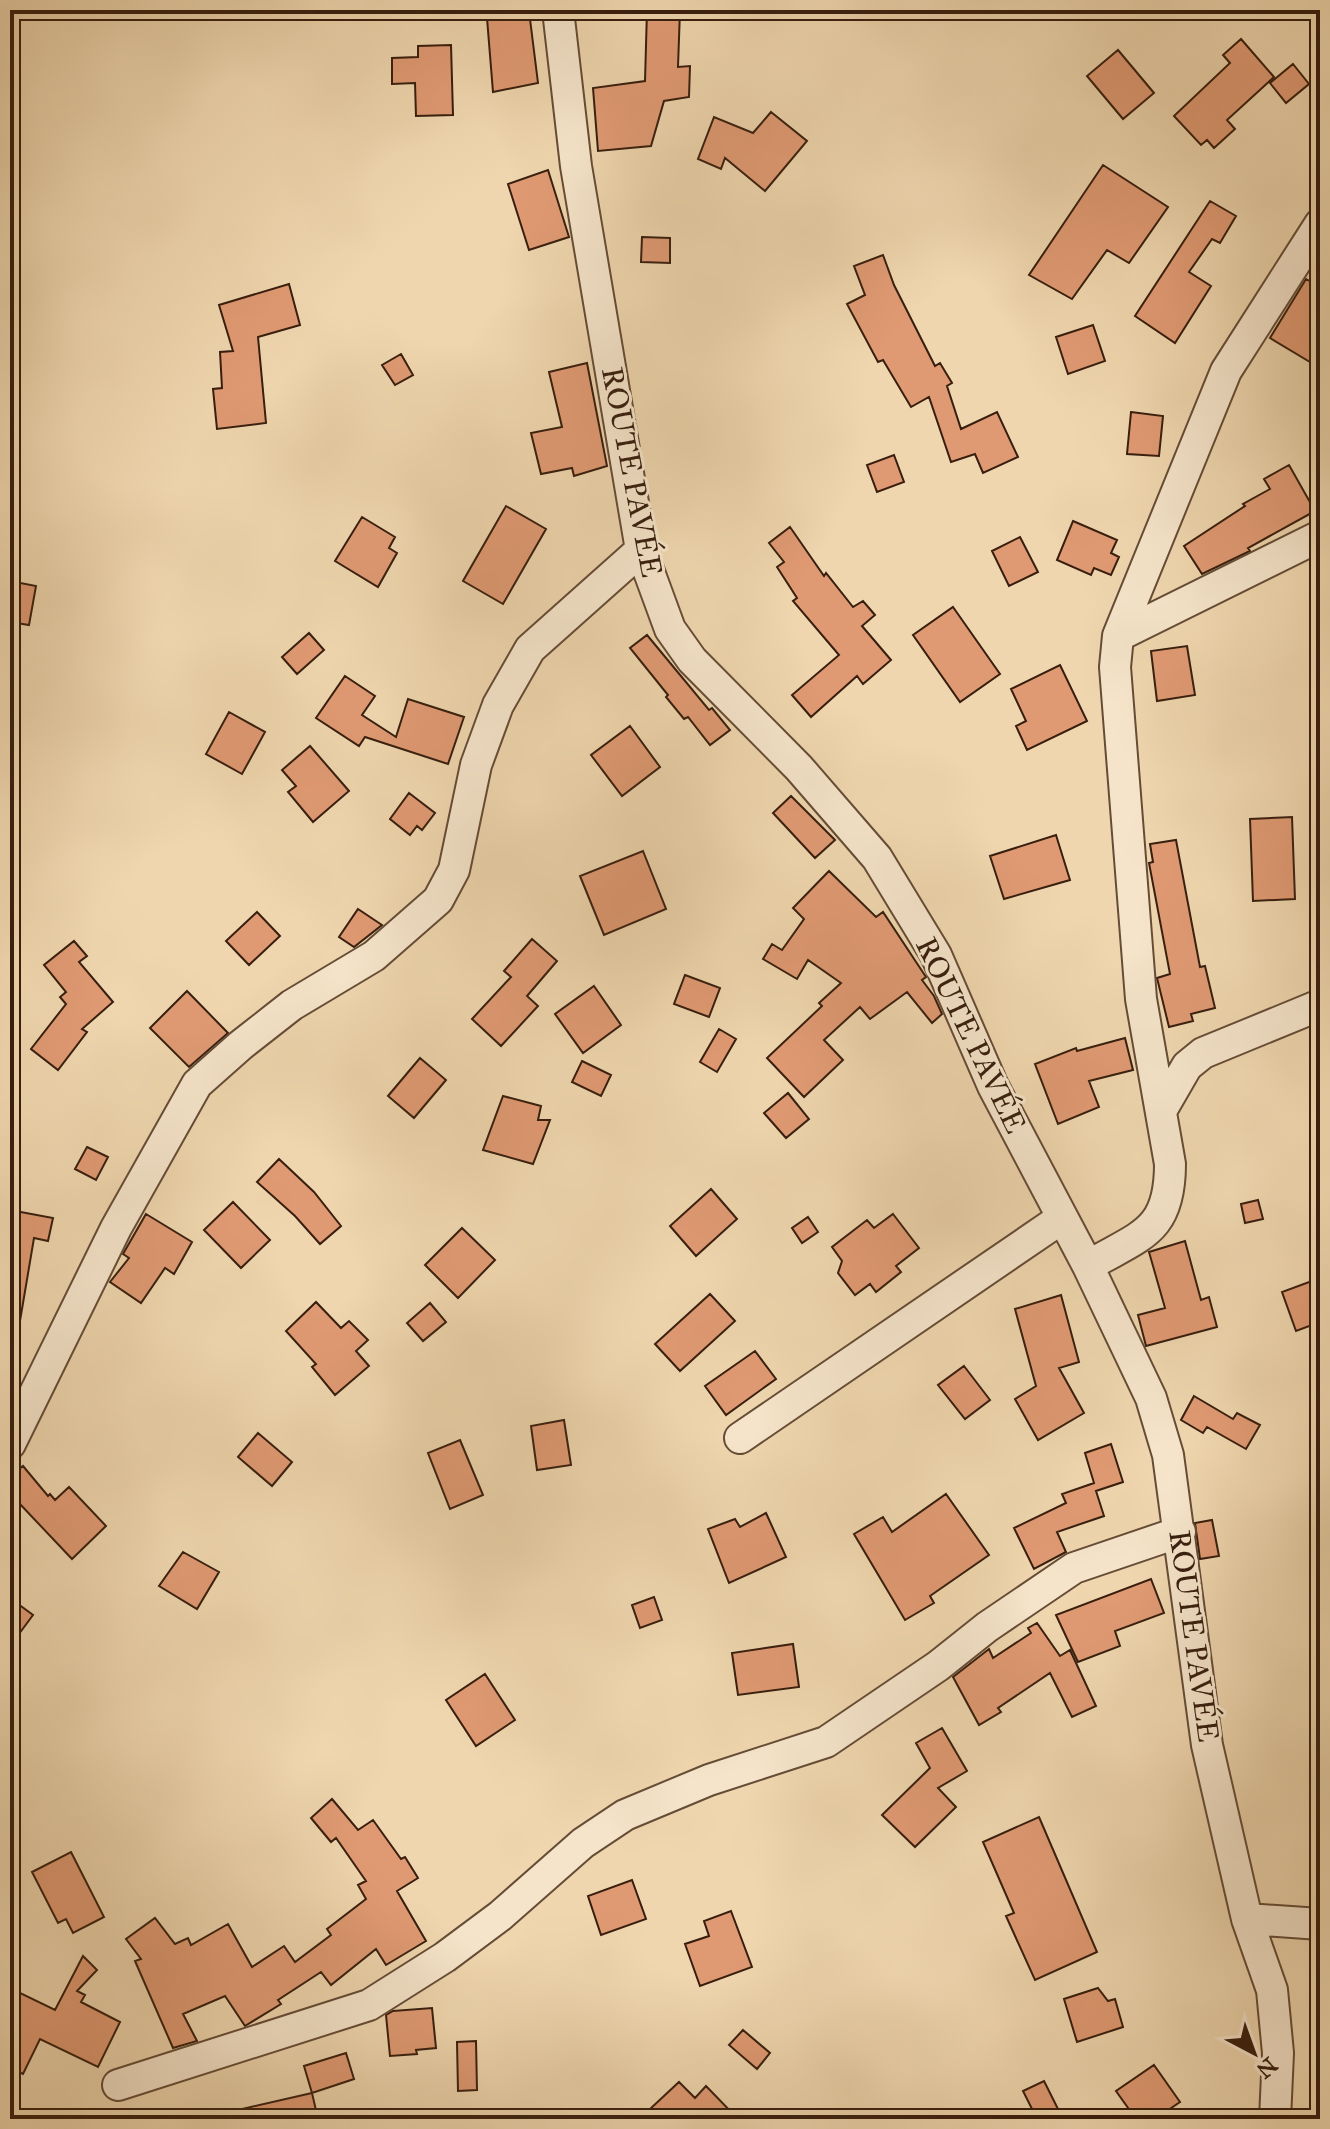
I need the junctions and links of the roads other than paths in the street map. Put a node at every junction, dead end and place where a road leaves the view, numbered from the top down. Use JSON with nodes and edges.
{"nodes":[{"id":1,"x":558,"y":10,"type":"edge"},
{"id":2,"x":1320,"y":224,"type":"edge"},
{"id":3,"x":1320,"y":536,"type":"edge"},
{"id":4,"x":641,"y":550,"type":"junction"},
{"id":5,"x":1288,"y":552,"type":"junction"},
{"id":6,"x":1320,"y":563,"type":"edge"},
{"id":7,"x":1118,"y":636,"type":"junction"},
{"id":8,"x":1320,"y":1005,"type":"edge"},
{"id":9,"x":1161,"y":1111,"type":"junction"},
{"id":10,"x":1062,"y":1218,"type":"junction"},
{"id":11,"x":1088,"y":1266,"type":"junction"},
{"id":12,"x":740,"y":1438,"type":"dead end"},
{"id":13,"x":10,"y":1444,"type":"edge"},
{"id":14,"x":1180,"y":1532,"type":"junction"},
{"id":15,"x":1247,"y":1919,"type":"junction"},
{"id":16,"x":1320,"y":1924,"type":"edge"},
{"id":17,"x":118,"y":2085,"type":"dead end"},
{"id":18,"x":1275,"y":2119,"type":"edge"}],
"edges":[{"from":1,"to":4,"type":"street","name":"ROUTE PAVÉE"},
{"from":2,"to":7,"type":"street"},
{"from":3,"to":5,"type":"street"},
{"from":4,"to":10,"type":"street","name":"ROUTE PAVÉE"},
{"from":4,"to":13,"type":"street"},
{"from":5,"to":6,"type":"street"},
{"from":5,"to":7,"type":"street"},
{"from":7,"to":9,"type":"street"},
{"from":8,"to":9,"type":"street"},
{"from":9,"to":11,"type":"street"},
{"from":10,"to":11,"type":"street","name":"ROUTE PAVÉE"},
{"from":10,"to":12,"type":"street"},
{"from":11,"to":14,"type":"street","name":"ROUTE PAVÉE"},
{"from":14,"to":15,"type":"street","name":"ROUTE PAVÉE"},
{"from":14,"to":17,"type":"street"},
{"from":15,"to":16,"type":"street"},
{"from":15,"to":18,"type":"street","name":"ROUTE PAVÉE"}]}
